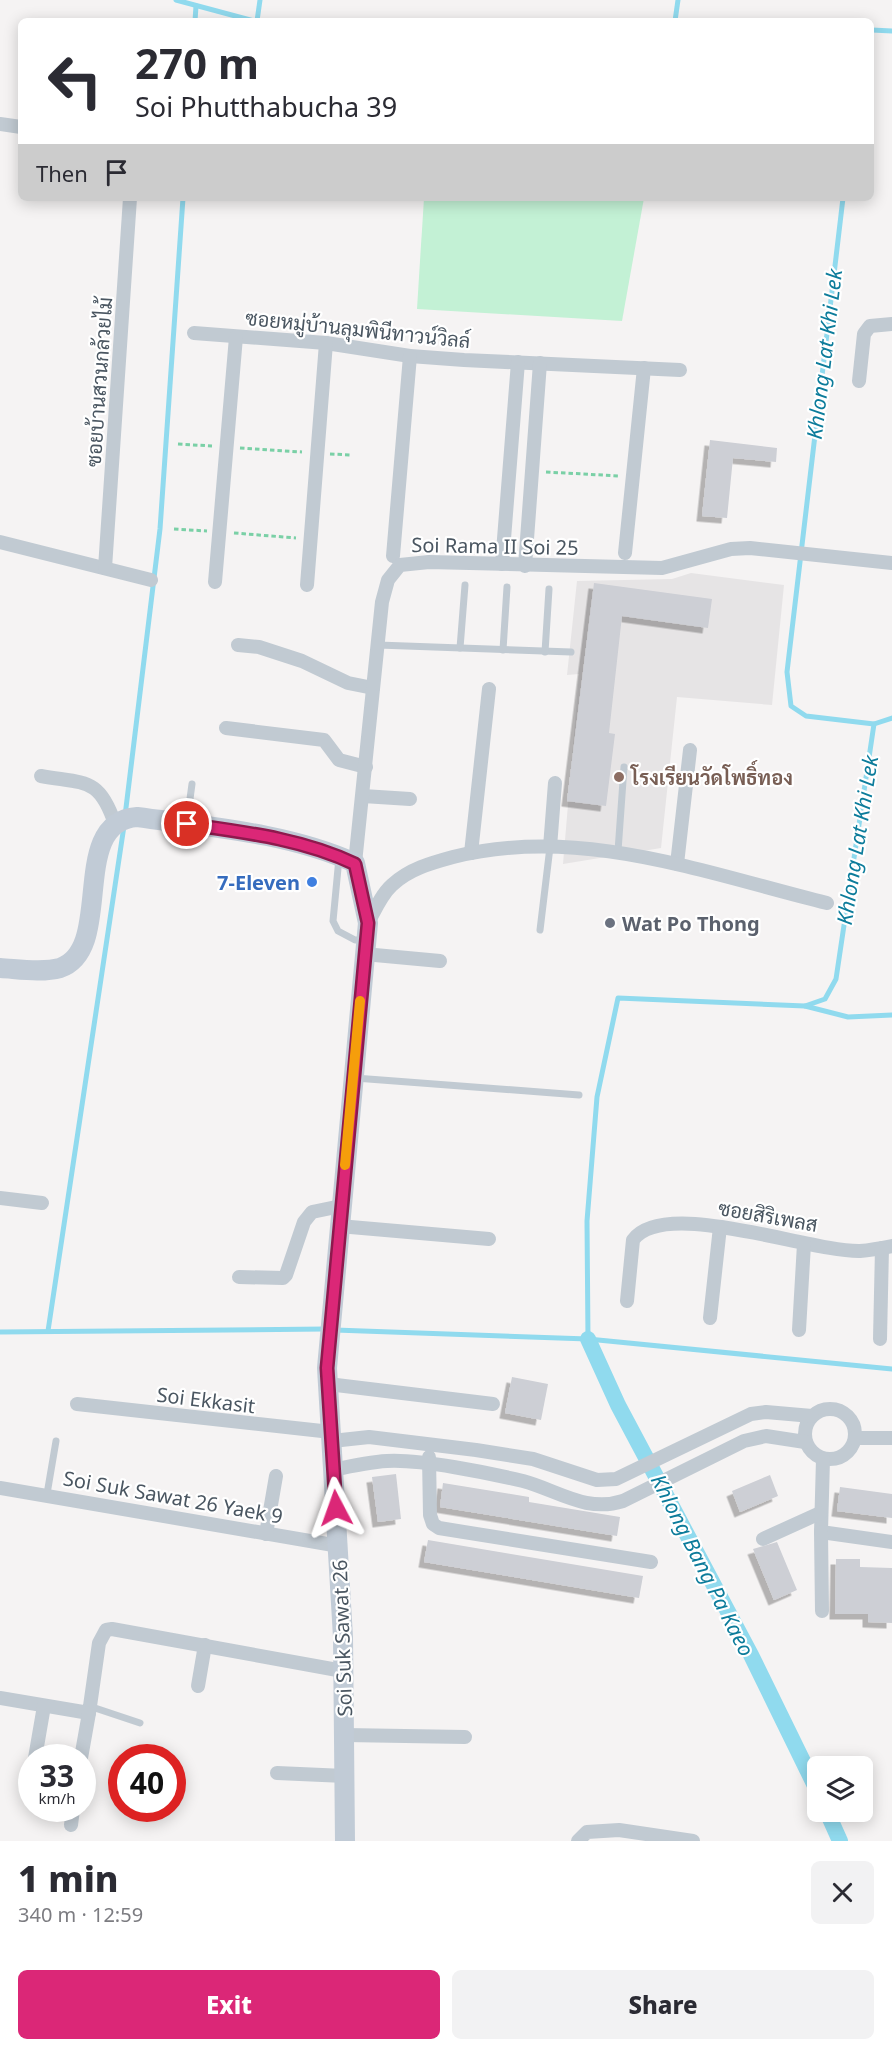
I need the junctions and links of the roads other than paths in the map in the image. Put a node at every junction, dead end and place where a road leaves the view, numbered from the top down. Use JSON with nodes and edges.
{"nodes":[{"id":1,"x":0,"y":124,"type":"edge"},
{"id":2,"x":18,"y":127,"type":"edge"},
{"id":3,"x":130,"y":201,"type":"edge"},
{"id":4,"x":892,"y":324,"type":"edge"},
{"id":5,"x":194,"y":333,"type":"dead end"},
{"id":6,"x":236,"y":337,"type":"junction"},
{"id":7,"x":326,"y":343,"type":"junction"},
{"id":8,"x":410,"y":356,"type":"junction"},
{"id":9,"x":518,"y":362,"type":"junction"},
{"id":10,"x":540,"y":363,"type":"junction"},
{"id":11,"x":644,"y":368,"type":"junction"},
{"id":12,"x":680,"y":370,"type":"dead end"},
{"id":13,"x":859,"y":381,"type":"dead end"},
{"id":14,"x":510,"y":470,"type":"junction"},
{"id":15,"x":532,"y":471,"type":"junction"},
{"id":16,"x":0,"y":542,"type":"edge"},
{"id":17,"x":625,"y":553,"type":"dead end"},
{"id":18,"x":393,"y":556,"type":"dead end"},
{"id":19,"x":892,"y":563,"type":"edge"},
{"id":20,"x":502,"y":564,"type":"junction"},
{"id":21,"x":525,"y":566,"type":"junction"},
{"id":22,"x":105,"y":568,"type":"junction"},
{"id":23,"x":151,"y":580,"type":"dead end"},
{"id":24,"x":215,"y":582,"type":"dead end"},
{"id":25,"x":307,"y":585,"type":"dead end"},
{"id":26,"x":465,"y":585,"type":"dead end"},
{"id":27,"x":507,"y":587,"type":"dead end"},
{"id":28,"x":549,"y":589,"type":"dead end"},
{"id":29,"x":238,"y":645,"type":"dead end"},
{"id":30,"x":378,"y":645,"type":"junction"},
{"id":31,"x":460,"y":648,"type":"junction"},
{"id":32,"x":503,"y":650,"type":"junction"},
{"id":33,"x":545,"y":652,"type":"junction"},
{"id":34,"x":571,"y":652,"type":"dead end"},
{"id":35,"x":373,"y":688,"type":"junction"},
{"id":36,"x":489,"y":689,"type":"dead end"},
{"id":37,"x":226,"y":728,"type":"dead end"},
{"id":38,"x":690,"y":750,"type":"dead end"},
{"id":39,"x":366,"y":767,"type":"junction"},
{"id":40,"x":624,"y":767,"type":"dead end"},
{"id":41,"x":41,"y":776,"type":"dead end"},
{"id":42,"x":555,"y":783,"type":"dead end"},
{"id":43,"x":192,"y":784,"type":"dead end"},
{"id":44,"x":363,"y":796,"type":"junction"},
{"id":45,"x":411,"y":799,"type":"dead end"},
{"id":46,"x":115,"y":824,"type":"junction"},
{"id":47,"x":187,"y":824,"type":"junction"},
{"id":48,"x":550,"y":847,"type":"junction"},
{"id":49,"x":618,"y":851,"type":"junction"},
{"id":50,"x":471,"y":853,"type":"junction"},
{"id":51,"x":347,"y":860,"type":"junction"},
{"id":52,"x":677,"y":864,"type":"junction"},
{"id":53,"x":827,"y":903,"type":"dead end"},
{"id":54,"x":540,"y":930,"type":"dead end"},
{"id":55,"x":366,"y":939,"type":"junction"},
{"id":56,"x":440,"y":962,"type":"dead end"},
{"id":57,"x":0,"y":968,"type":"edge"},
{"id":58,"x":353,"y":1078,"type":"junction"},
{"id":59,"x":579,"y":1095,"type":"dead end"},
{"id":60,"x":0,"y":1198,"type":"edge"},
{"id":61,"x":42,"y":1203,"type":"dead end"},
{"id":62,"x":341,"y":1206,"type":"junction"},
{"id":63,"x":339,"y":1226,"type":"junction"},
{"id":64,"x":720,"y":1227,"type":"junction"},
{"id":65,"x":489,"y":1239,"type":"dead end"},
{"id":66,"x":804,"y":1244,"type":"junction"},
{"id":67,"x":887,"y":1247,"type":"edge"},
{"id":68,"x":239,"y":1277,"type":"dead end"},
{"id":69,"x":627,"y":1301,"type":"dead end"},
{"id":70,"x":710,"y":1318,"type":"dead end"},
{"id":71,"x":799,"y":1330,"type":"dead end"},
{"id":72,"x":880,"y":1339,"type":"dead end"},
{"id":73,"x":327,"y":1376,"type":"junction"},
{"id":74,"x":77,"y":1404,"type":"dead end"},
{"id":75,"x":493,"y":1404,"type":"dead end"},
{"id":76,"x":812,"y":1416,"type":"junction"},
{"id":77,"x":331,"y":1437,"type":"junction"},
{"id":78,"x":855,"y":1438,"type":"junction"},
{"id":79,"x":892,"y":1438,"type":"edge"},
{"id":80,"x":56,"y":1441,"type":"dead end"},
{"id":81,"x":805,"y":1442,"type":"junction"},
{"id":82,"x":430,"y":1443,"type":"junction"},
{"id":83,"x":822,"y":1459,"type":"junction"},
{"id":84,"x":429,"y":1464,"type":"junction"},
{"id":85,"x":333,"y":1470,"type":"junction"},
{"id":86,"x":276,"y":1476,"type":"dead end"},
{"id":87,"x":0,"y":1488,"type":"edge"},
{"id":88,"x":47,"y":1494,"type":"junction"},
{"id":89,"x":820,"y":1513,"type":"junction"},
{"id":90,"x":821,"y":1532,"type":"junction"},
{"id":91,"x":266,"y":1534,"type":"junction"},
{"id":92,"x":762,"y":1539,"type":"dead end"},
{"id":93,"x":892,"y":1542,"type":"edge"},
{"id":94,"x":339,"y":1546,"type":"junction"},
{"id":95,"x":651,"y":1562,"type":"dead end"},
{"id":96,"x":822,"y":1611,"type":"dead end"},
{"id":97,"x":205,"y":1645,"type":"junction"},
{"id":98,"x":343,"y":1671,"type":"junction"},
{"id":99,"x":198,"y":1686,"type":"dead end"},
{"id":100,"x":0,"y":1698,"type":"edge"},
{"id":101,"x":44,"y":1706,"type":"junction"},
{"id":102,"x":89,"y":1710,"type":"junction"},
{"id":103,"x":140,"y":1723,"type":"dead end"},
{"id":104,"x":345,"y":1735,"type":"junction"},
{"id":105,"x":465,"y":1737,"type":"dead end"},
{"id":106,"x":37,"y":1744,"type":"edge"},
{"id":107,"x":83,"y":1744,"type":"edge"},
{"id":108,"x":277,"y":1773,"type":"dead end"},
{"id":109,"x":345,"y":1776,"type":"junction"},
{"id":110,"x":72,"y":1822,"type":"edge"},
{"id":111,"x":71,"y":1825,"type":"dead end"},
{"id":112,"x":345,"y":1841,"type":"edge"},
{"id":113,"x":578,"y":1841,"type":"edge"},
{"id":114,"x":693,"y":1841,"type":"edge"}],
"edges":[{"from":1,"to":2,"type":"street"},
{"from":3,"to":22,"type":"street","name":"ซอยบ้านสวนกล้วยไม้"},
{"from":4,"to":13,"type":"street"},
{"from":5,"to":6,"type":"street","name":"ซอยหมู่บ้านลุมพินีทาวน์วิลล์"},
{"from":6,"to":7,"type":"street","name":"ซอยหมู่บ้านลุมพินีทาวน์วิลล์"},
{"from":6,"to":24,"type":"street"},
{"from":7,"to":8,"type":"street","name":"ซอยหมู่บ้านลุมพินีทาวน์วิลล์"},
{"from":7,"to":25,"type":"street"},
{"from":8,"to":9,"type":"street","name":"ซอยหมู่บ้านลุมพินีทาวน์วิลล์"},
{"from":8,"to":18,"type":"street"},
{"from":9,"to":10,"type":"street","name":"ซอยหมู่บ้านลุมพินีทาวน์วิลล์"},
{"from":9,"to":14,"type":"street"},
{"from":10,"to":11,"type":"street","name":"ซอยหมู่บ้านลุมพินีทาวน์วิลล์"},
{"from":10,"to":15,"type":"street"},
{"from":11,"to":12,"type":"street","name":"ซอยหมู่บ้านลุมพินีทาวน์วิลล์"},
{"from":11,"to":17,"type":"street"},
{"from":14,"to":15,"type":"street"},
{"from":14,"to":20,"type":"street"},
{"from":15,"to":21,"type":"street"},
{"from":16,"to":22,"type":"street"},
{"from":19,"to":21,"type":"street","name":"Soi Rama II Soi 25"},
{"from":20,"to":21,"type":"street","name":"Soi Rama II Soi 25"},
{"from":20,"to":30,"type":"street","name":"Soi Rama II Soi 25"},
{"from":22,"to":23,"type":"street"},
{"from":26,"to":31,"type":"lane"},
{"from":27,"to":32,"type":"lane"},
{"from":28,"to":33,"type":"lane"},
{"from":29,"to":35,"type":"street"},
{"from":30,"to":31,"type":"lane"},
{"from":30,"to":35,"type":"street","name":"Soi Rama II Soi 25"},
{"from":31,"to":32,"type":"lane"},
{"from":32,"to":33,"type":"lane"},
{"from":33,"to":34,"type":"lane"},
{"from":35,"to":39,"type":"street","name":"Soi Rama II Soi 25"},
{"from":36,"to":50,"type":"street"},
{"from":37,"to":39,"type":"street"},
{"from":38,"to":52,"type":"street"},
{"from":39,"to":44,"type":"street","name":"Soi Rama II Soi 25"},
{"from":40,"to":49,"type":"lane"},
{"from":41,"to":46,"type":"street"},
{"from":42,"to":48,"type":"street"},
{"from":43,"to":47,"type":"lane"},
{"from":44,"to":45,"type":"street"},
{"from":44,"to":51,"type":"street","name":"Soi Rama II Soi 25"},
{"from":46,"to":47,"type":"street"},
{"from":46,"to":57,"type":"street"},
{"from":47,"to":51,"type":"street"},
{"from":48,"to":49,"type":"street"},
{"from":48,"to":50,"type":"street"},
{"from":48,"to":54,"type":"lane"},
{"from":49,"to":52,"type":"street"},
{"from":50,"to":55,"type":"street"},
{"from":51,"to":55,"type":"street","name":"Soi Suk Sawat 26"},
{"from":51,"to":55,"type":"lane"},
{"from":52,"to":53,"type":"street"},
{"from":55,"to":56,"type":"street"},
{"from":55,"to":58,"type":"street","name":"Soi Suk Sawat 26"},
{"from":58,"to":59,"type":"lane"},
{"from":58,"to":62,"type":"street","name":"Soi Suk Sawat 26"},
{"from":60,"to":61,"type":"street"},
{"from":62,"to":63,"type":"street","name":"Soi Suk Sawat 26"},
{"from":62,"to":68,"type":"street"},
{"from":63,"to":65,"type":"street"},
{"from":63,"to":73,"type":"street","name":"Soi Suk Sawat 26"},
{"from":64,"to":66,"type":"street","name":"ซอยสิริเพลส"},
{"from":64,"to":69,"type":"street","name":"ซอยสิริเพลส"},
{"from":64,"to":70,"type":"street"},
{"from":66,"to":67,"type":"street","name":"ซอยสิริเพลส"},
{"from":66,"to":71,"type":"street"},
{"from":67,"to":72,"type":"street"},
{"from":73,"to":75,"type":"street"},
{"from":73,"to":77,"type":"street","name":"Soi Suk Sawat 26"},
{"from":74,"to":77,"type":"street","name":"Soi Ekkasit"},
{"from":76,"to":78,"type":"street"},
{"from":76,"to":81,"type":"street"},
{"from":76,"to":82,"type":"street","name":"Soi Ekkasit"},
{"from":77,"to":82,"type":"street","name":"Soi Ekkasit"},
{"from":77,"to":85,"type":"street","name":"Soi Suk Sawat 26"},
{"from":78,"to":79,"type":"street"},
{"from":78,"to":83,"type":"street"},
{"from":80,"to":88,"type":"lane"},
{"from":81,"to":83,"type":"street"},
{"from":81,"to":84,"type":"street"},
{"from":82,"to":84,"type":"street"},
{"from":83,"to":89,"type":"street"},
{"from":84,"to":85,"type":"street"},
{"from":84,"to":95,"type":"street"},
{"from":85,"to":94,"type":"street","name":"Soi Suk Sawat 26"},
{"from":86,"to":91,"type":"street"},
{"from":87,"to":88,"type":"street","name":"Soi Suk Sawat 26 Yaek 9"},
{"from":88,"to":91,"type":"street","name":"Soi Suk Sawat 26 Yaek 9"},
{"from":89,"to":90,"type":"street"},
{"from":89,"to":92,"type":"street"},
{"from":90,"to":93,"type":"street"},
{"from":90,"to":96,"type":"street"},
{"from":91,"to":94,"type":"street","name":"Soi Suk Sawat 26 Yaek 9"},
{"from":94,"to":98,"type":"street","name":"Soi Suk Sawat 26"},
{"from":97,"to":98,"type":"street"},
{"from":97,"to":99,"type":"street"},
{"from":97,"to":102,"type":"street"},
{"from":98,"to":104,"type":"street","name":"Soi Suk Sawat 26"},
{"from":100,"to":101,"type":"street"},
{"from":101,"to":102,"type":"street"},
{"from":101,"to":106,"type":"street"},
{"from":102,"to":103,"type":"lane"},
{"from":102,"to":107,"type":"street"},
{"from":104,"to":105,"type":"street"},
{"from":104,"to":109,"type":"street","name":"Soi Suk Sawat 26"},
{"from":108,"to":109,"type":"street"},
{"from":109,"to":112,"type":"street","name":"Soi Suk Sawat 26"},
{"from":110,"to":111,"type":"street"},
{"from":113,"to":114,"type":"street"}]}
